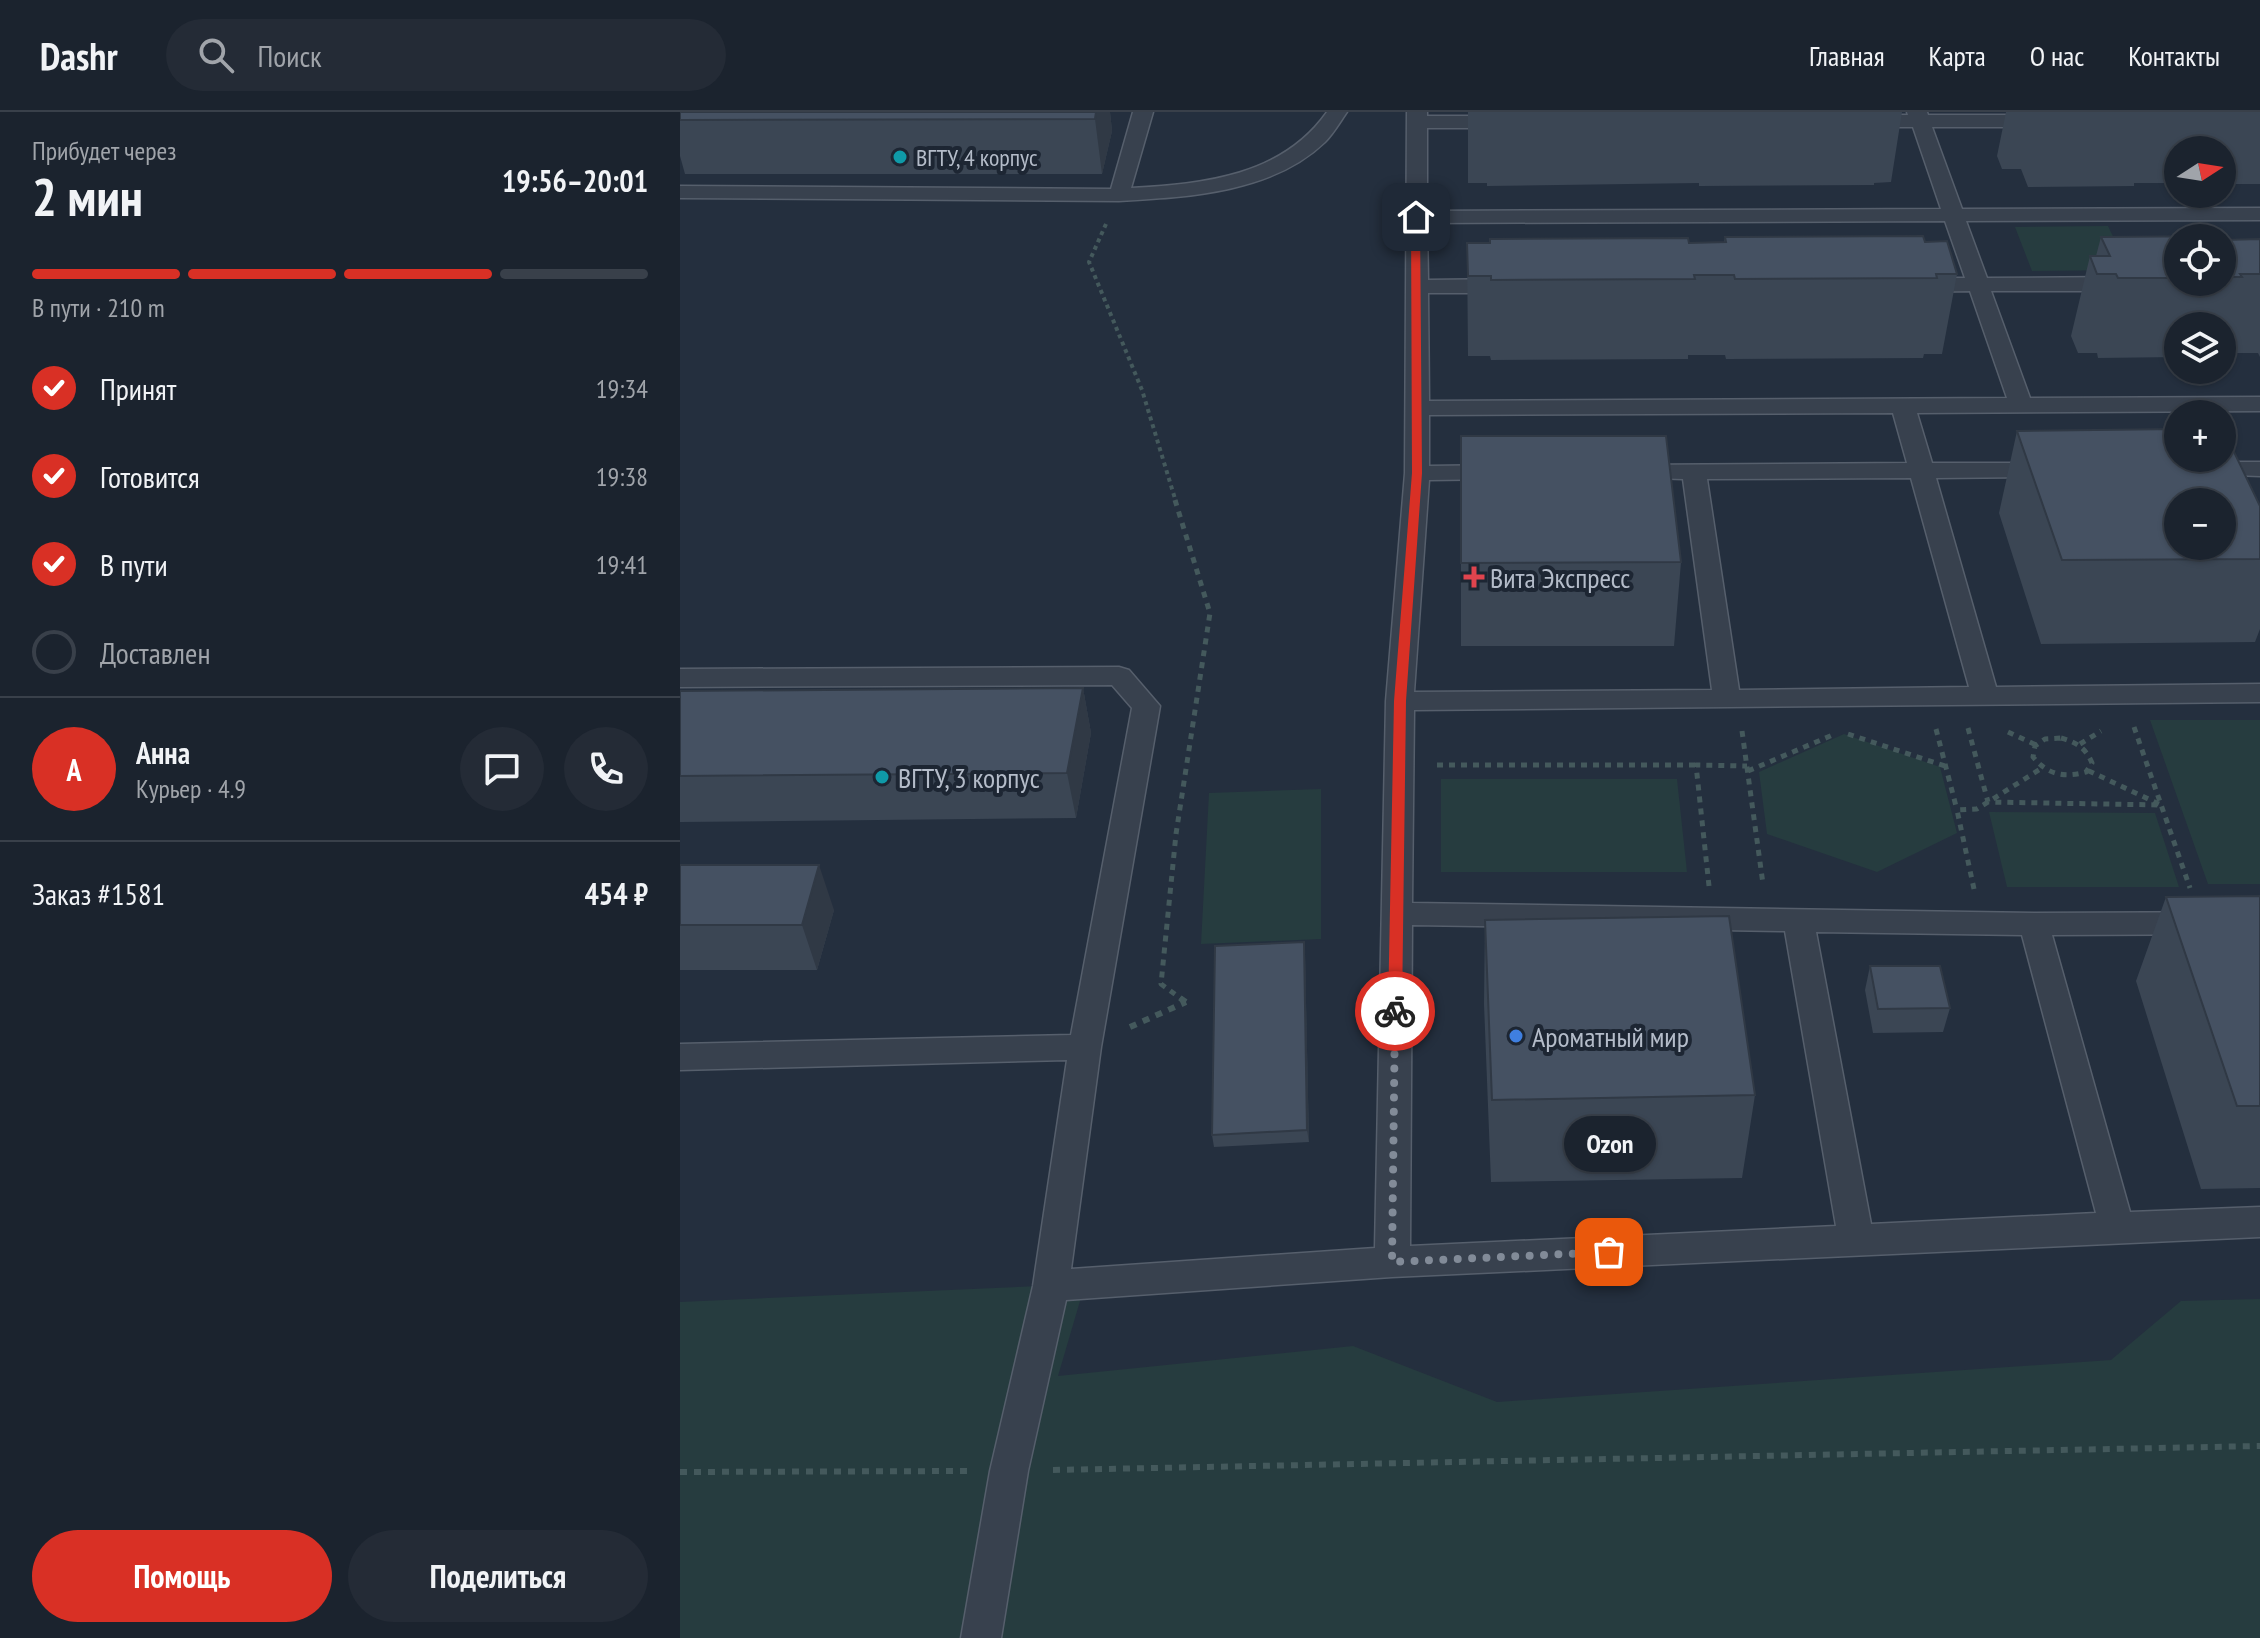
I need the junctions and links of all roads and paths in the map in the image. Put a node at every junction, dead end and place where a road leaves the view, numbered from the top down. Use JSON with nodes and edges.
{"nodes":[{"id":1,"x":1143,"y":112,"type":"edge"},
{"id":2,"x":1337,"y":112,"type":"edge"},
{"id":3,"x":1919,"y":116,"type":"edge"},
{"id":4,"x":1417,"y":117,"type":"edge"},
{"id":5,"x":1843,"y":121,"type":"dead end"},
{"id":6,"x":2059,"y":121,"type":"dead end"},
{"id":7,"x":1527,"y":122,"type":"dead end"},
{"id":8,"x":680,"y":192,"type":"edge"},
{"id":9,"x":1119,"y":195,"type":"junction"},
{"id":10,"x":2260,"y":214,"type":"edge"},
{"id":11,"x":1953,"y":215,"type":"junction"},
{"id":12,"x":1416,"y":217,"type":"junction"},
{"id":13,"x":2150,"y":284,"type":"edge"},
{"id":14,"x":1898,"y":285,"type":"edge"},
{"id":15,"x":1976,"y":285,"type":"junction"},
{"id":16,"x":1524,"y":286,"type":"edge"},
{"id":17,"x":1415,"y":287,"type":"junction"},
{"id":18,"x":2260,"y":404,"type":"edge"},
{"id":19,"x":1903,"y":405,"type":"junction"},
{"id":20,"x":2021,"y":405,"type":"junction"},
{"id":21,"x":1417,"y":408,"type":"junction"},
{"id":22,"x":2236,"y":469,"type":"edge"},
{"id":23,"x":2260,"y":469,"type":"edge"},
{"id":24,"x":1921,"y":470,"type":"junction"},
{"id":25,"x":2076,"y":470,"type":"edge"},
{"id":26,"x":1694,"y":471,"type":"junction"},
{"id":27,"x":1525,"y":472,"type":"edge"},
{"id":28,"x":1602,"y":472,"type":"edge"},
{"id":29,"x":1417,"y":473,"type":"junction"},
{"id":30,"x":680,"y":678,"type":"edge"},
{"id":31,"x":2260,"y":693,"type":"edge"},
{"id":32,"x":2123,"y":695,"type":"junction"},
{"id":33,"x":1972,"y":696,"type":"junction"},
{"id":34,"x":1928,"y":697,"type":"junction"},
{"id":35,"x":1733,"y":699,"type":"junction"},
{"id":36,"x":1400,"y":701,"type":"junction"},
{"id":37,"x":1399,"y":765,"type":"junction"},
{"id":38,"x":1696,"y":765,"type":"junction"},
{"id":39,"x":1945,"y":766,"type":"junction"},
{"id":40,"x":1747,"y":768,"type":"junction"},
{"id":41,"x":2042,"y":768,"type":"junction"},
{"id":42,"x":2087,"y":770,"type":"junction"},
{"id":43,"x":1988,"y":802,"type":"junction"},
{"id":44,"x":2161,"y":805,"type":"junction"},
{"id":45,"x":1957,"y":810,"type":"junction"},
{"id":46,"x":1709,"y":887,"type":"dead end"},
{"id":47,"x":1396,"y":914,"type":"junction"},
{"id":48,"x":1782,"y":920,"type":"junction"},
{"id":49,"x":1981,"y":923,"type":"junction"},
{"id":50,"x":2201,"y":923,"type":"junction"},
{"id":51,"x":2260,"y":923,"type":"edge"},
{"id":52,"x":2034,"y":924,"type":"junction"},
{"id":53,"x":1085,"y":1047,"type":"junction"},
{"id":54,"x":680,"y":1057,"type":"edge"},
{"id":55,"x":2260,"y":1222,"type":"edge"},
{"id":56,"x":2117,"y":1227,"type":"junction"},
{"id":57,"x":1856,"y":1240,"type":"junction"},
{"id":58,"x":1392,"y":1262,"type":"junction"},
{"id":59,"x":1051,"y":1286,"type":"junction"},
{"id":60,"x":2260,"y":1446,"type":"edge"},
{"id":61,"x":1009,"y":1471,"type":"junction"},
{"id":62,"x":680,"y":1472,"type":"edge"},
{"id":63,"x":981,"y":1638,"type":"edge"}],
"edges":[{"from":1,"to":9,"type":"lane"},
{"from":2,"to":9,"type":"lane"},
{"from":3,"to":5,"type":"lane"},
{"from":3,"to":6,"type":"lane"},
{"from":3,"to":11,"type":"lane"},
{"from":4,"to":7,"type":"lane"},
{"from":4,"to":12,"type":"lane"},
{"from":8,"to":9,"type":"lane"},
{"from":9,"to":53,"type":"path"},
{"from":10,"to":11,"type":"lane"},
{"from":11,"to":12,"type":"lane"},
{"from":11,"to":15,"type":"lane"},
{"from":12,"to":17,"type":"lane"},
{"from":13,"to":15,"type":"lane"},
{"from":14,"to":15,"type":"lane"},
{"from":15,"to":20,"type":"lane"},
{"from":16,"to":17,"type":"lane"},
{"from":17,"to":21,"type":"lane"},
{"from":18,"to":20,"type":"lane"},
{"from":19,"to":20,"type":"lane"},
{"from":19,"to":21,"type":"lane"},
{"from":19,"to":24,"type":"lane"},
{"from":21,"to":29,"type":"lane"},
{"from":22,"to":23,"type":"lane"},
{"from":24,"to":25,"type":"lane"},
{"from":24,"to":26,"type":"lane"},
{"from":24,"to":33,"type":"lane"},
{"from":26,"to":28,"type":"lane"},
{"from":26,"to":35,"type":"lane"},
{"from":27,"to":29,"type":"lane"},
{"from":29,"to":36,"type":"lane"},
{"from":30,"to":53,"type":"lane"},
{"from":31,"to":32,"type":"lane"},
{"from":32,"to":33,"type":"lane"},
{"from":32,"to":44,"type":"path"},
{"from":33,"to":34,"type":"lane"},
{"from":33,"to":43,"type":"path"},
{"from":34,"to":35,"type":"lane"},
{"from":34,"to":39,"type":"path"},
{"from":35,"to":36,"type":"lane"},
{"from":35,"to":40,"type":"path"},
{"from":36,"to":37,"type":"lane"},
{"from":37,"to":38,"type":"path"},
{"from":37,"to":47,"type":"lane"},
{"from":38,"to":40,"type":"path"},
{"from":38,"to":46,"type":"path"},
{"from":39,"to":40,"type":"path"},
{"from":39,"to":45,"type":"path"},
{"from":40,"to":48,"type":"path"},
{"from":41,"to":42,"type":"path"},
{"from":41,"to":42,"type":"path"},
{"from":41,"to":43,"type":"path"},
{"from":42,"to":44,"type":"path"},
{"from":43,"to":44,"type":"path"},
{"from":43,"to":45,"type":"path"},
{"from":44,"to":50,"type":"path"},
{"from":45,"to":49,"type":"path"},
{"from":47,"to":48,"type":"lane"},
{"from":47,"to":58,"type":"lane"},
{"from":48,"to":49,"type":"lane"},
{"from":48,"to":57,"type":"lane"},
{"from":49,"to":52,"type":"lane"},
{"from":50,"to":51,"type":"lane"},
{"from":50,"to":52,"type":"lane"},
{"from":52,"to":56,"type":"lane"},
{"from":53,"to":54,"type":"lane"},
{"from":53,"to":59,"type":"lane"},
{"from":55,"to":56,"type":"lane"},
{"from":56,"to":57,"type":"lane"},
{"from":57,"to":58,"type":"lane"},
{"from":58,"to":59,"type":"lane"},
{"from":59,"to":61,"type":"lane"},
{"from":60,"to":61,"type":"path"},
{"from":61,"to":62,"type":"path"},
{"from":61,"to":63,"type":"lane"}]}
